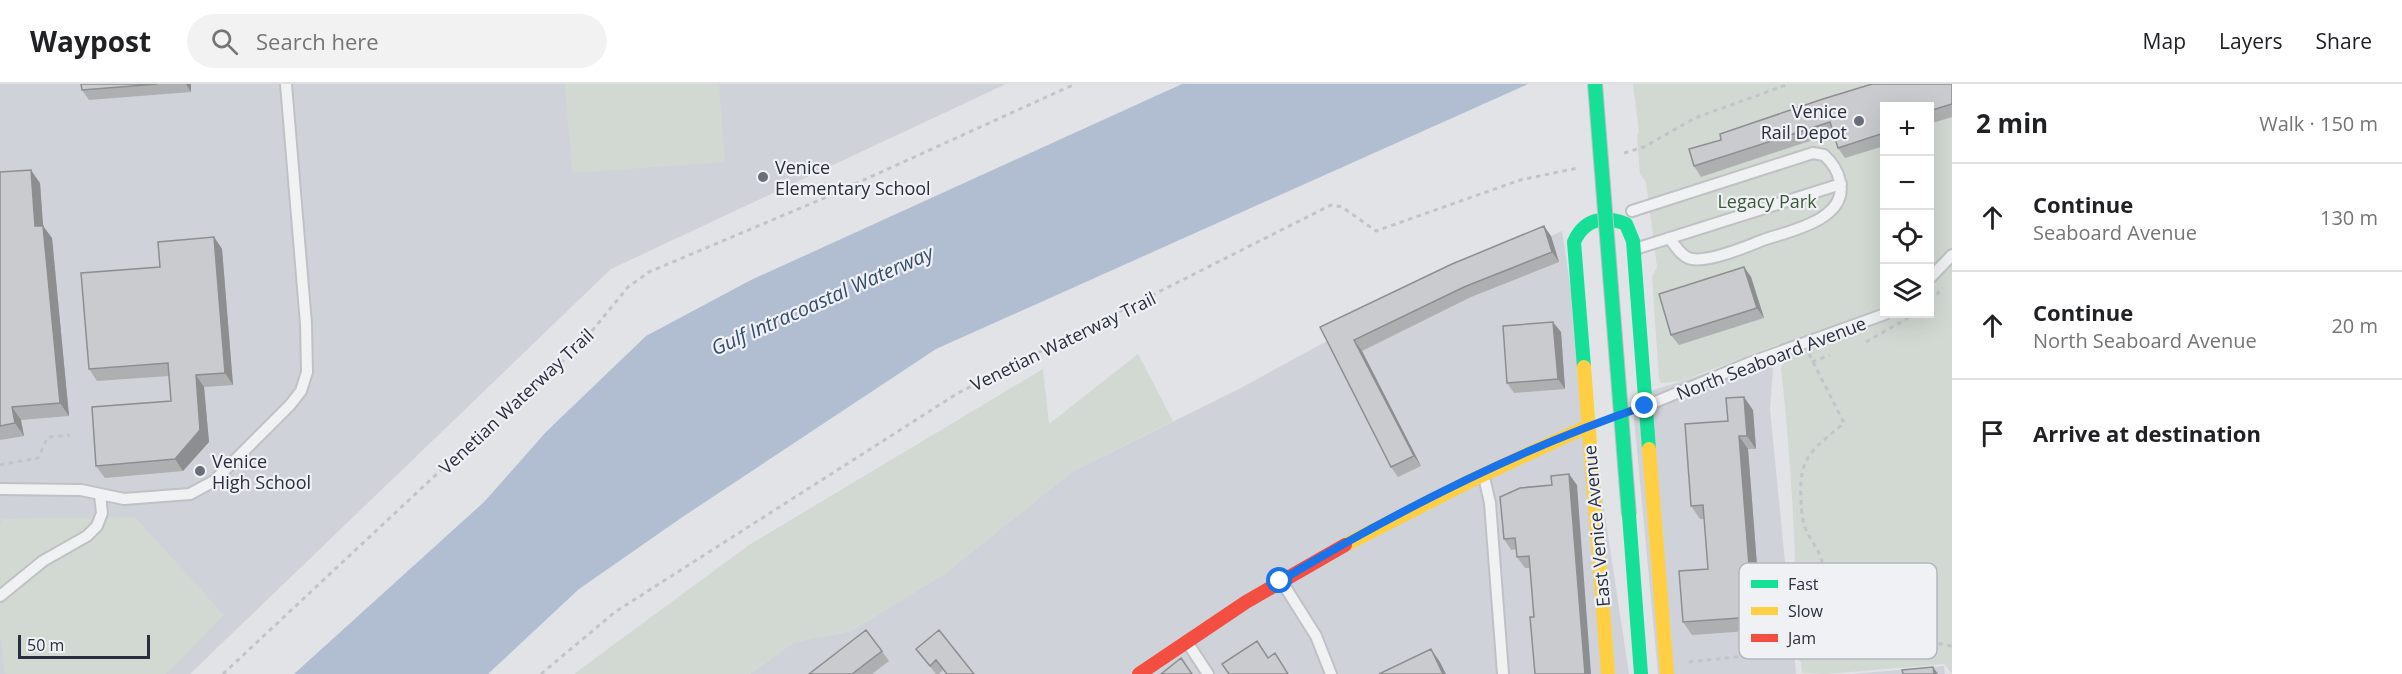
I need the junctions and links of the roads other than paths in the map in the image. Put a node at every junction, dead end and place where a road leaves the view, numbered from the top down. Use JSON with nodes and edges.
{"nodes":[{"id":1,"x":286,"y":84,"type":"edge"},
{"id":2,"x":1595,"y":84,"type":"edge"},
{"id":3,"x":1841,"y":184,"type":"junction"},
{"id":4,"x":1632,"y":211,"type":"dead end"},
{"id":5,"x":1669,"y":238,"type":"junction"},
{"id":6,"x":1634,"y":249,"type":"junction"},
{"id":7,"x":1952,"y":255,"type":"edge"},
{"id":8,"x":1934,"y":273,"type":"edge"},
{"id":9,"x":1880,"y":316,"type":"edge"},
{"id":10,"x":1645,"y":406,"type":"junction"},
{"id":11,"x":1597,"y":422,"type":"junction"},
{"id":12,"x":1483,"y":474,"type":"junction"},
{"id":13,"x":0,"y":489,"type":"edge"},
{"id":14,"x":100,"y":495,"type":"junction"},
{"id":15,"x":1280,"y":581,"type":"junction"},
{"id":16,"x":0,"y":596,"type":"edge"},
{"id":17,"x":1187,"y":642,"type":"junction"},
{"id":18,"x":1139,"y":674,"type":"edge"},
{"id":19,"x":1208,"y":674,"type":"edge"},
{"id":20,"x":1331,"y":674,"type":"edge"},
{"id":21,"x":1503,"y":674,"type":"edge"},
{"id":22,"x":1608,"y":674,"type":"edge"},
{"id":23,"x":1641,"y":674,"type":"edge"},
{"id":24,"x":1667,"y":674,"type":"edge"}],
"edges":[{"from":1,"to":14,"type":"lane"},
{"from":2,"to":23,"type":"street","name":"East Venice Avenue","bridge":true},
{"from":3,"to":4,"type":"lane"},
{"from":3,"to":5,"type":"lane"},
{"from":3,"to":5,"type":"lane"},
{"from":5,"to":6,"type":"lane"},
{"from":6,"to":10,"type":"street","name":"East Venice Avenue"},
{"from":6,"to":11,"type":"street","name":"East Venice Avenue"},
{"from":7,"to":8,"type":"lane"},
{"from":9,"to":10,"type":"lane","name":"North Seaboard Avenue"},
{"from":10,"to":11,"type":"lane","name":"North Seaboard Avenue"},
{"from":10,"to":24,"type":"street","name":"East Venice Avenue"},
{"from":11,"to":12,"type":"street"},
{"from":11,"to":22,"type":"street","name":"East Venice Avenue"},
{"from":12,"to":15,"type":"street"},
{"from":12,"to":21,"type":"lane"},
{"from":13,"to":14,"type":"lane"},
{"from":14,"to":16,"type":"lane"},
{"from":15,"to":17,"type":"street"},
{"from":15,"to":20,"type":"lane"},
{"from":17,"to":18,"type":"street"},
{"from":17,"to":19,"type":"lane"}]}
